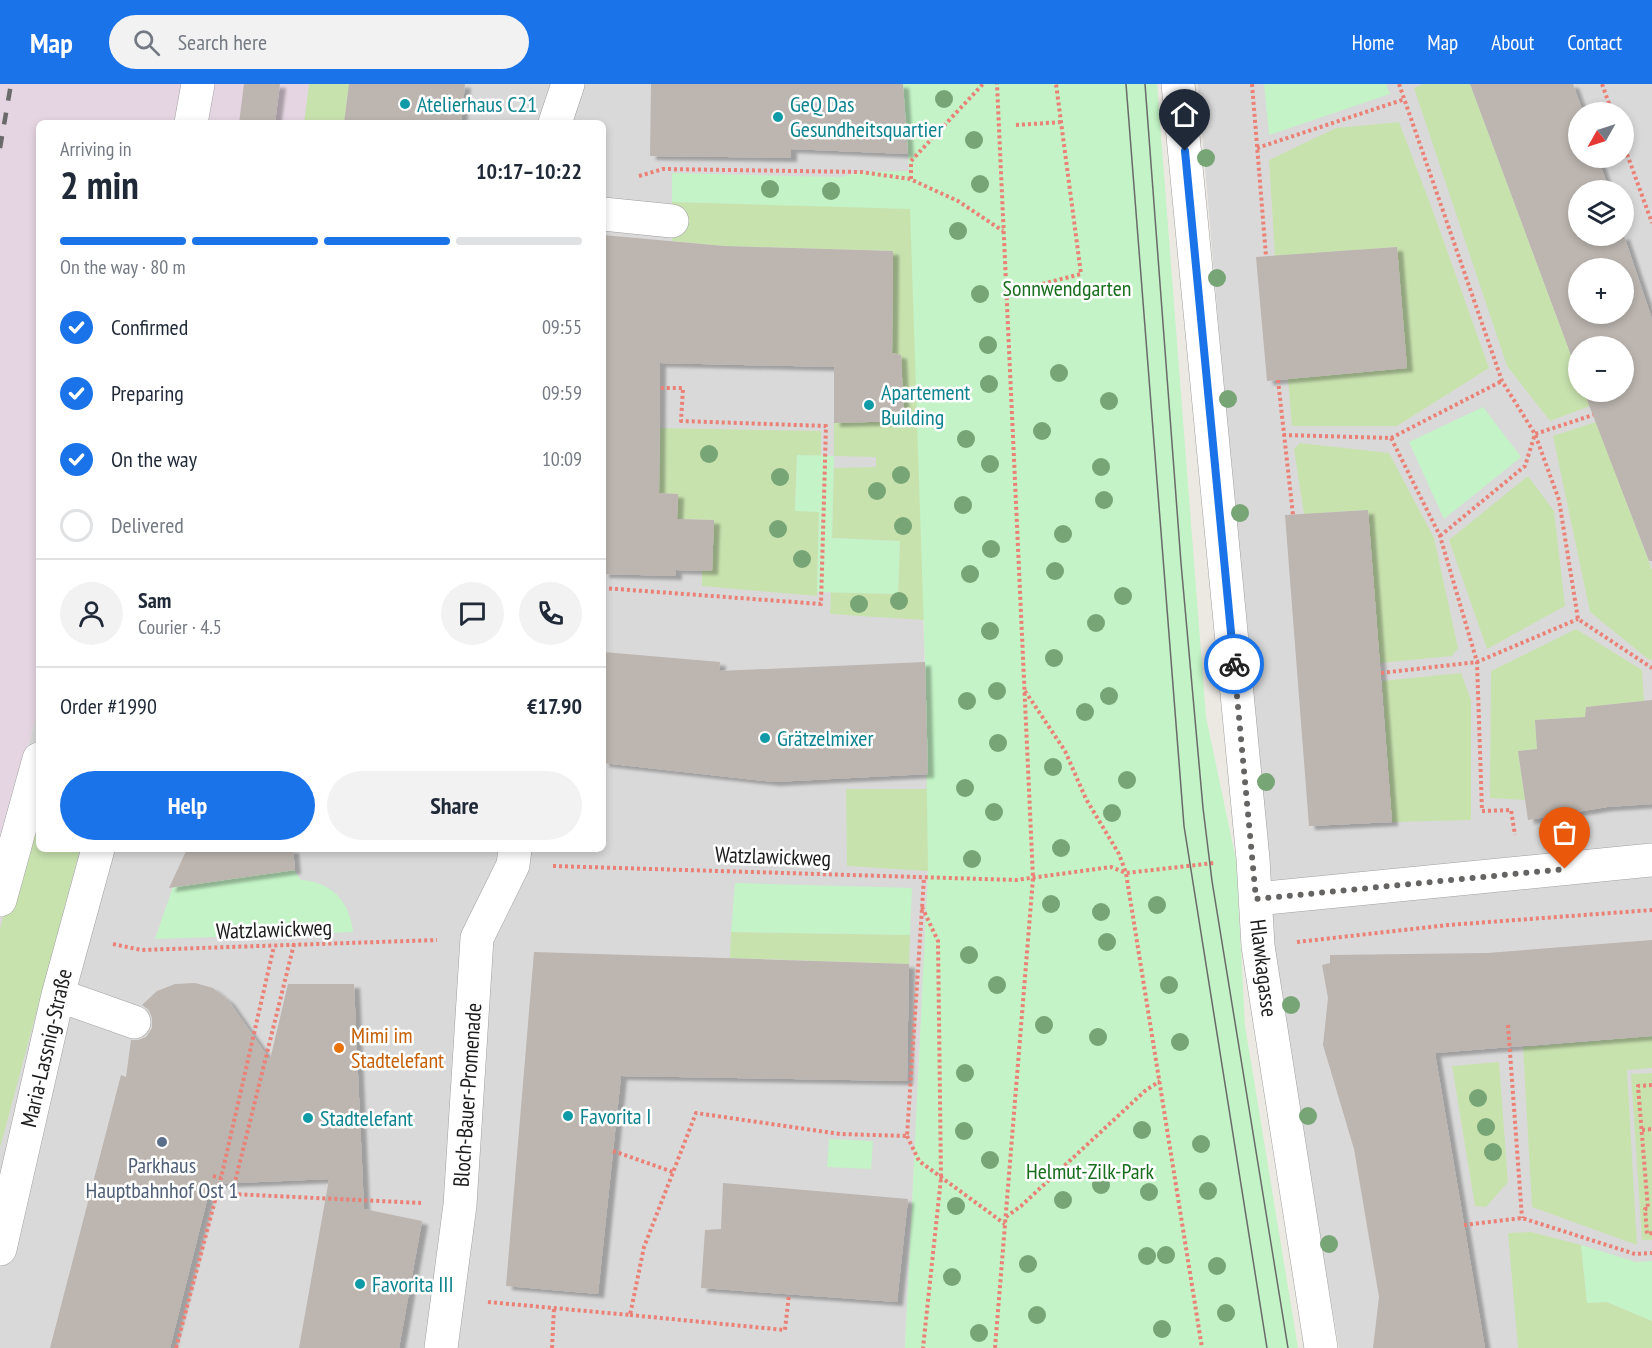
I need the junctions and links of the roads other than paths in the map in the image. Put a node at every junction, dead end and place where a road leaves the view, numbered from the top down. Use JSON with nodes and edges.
{"nodes":[{"id":1,"x":198,"y":84,"type":"edge"},
{"id":2,"x":568,"y":84,"type":"edge"},
{"id":3,"x":1178,"y":84,"type":"edge"},
{"id":4,"x":192,"y":120,"type":"edge"},
{"id":5,"x":556,"y":120,"type":"edge"},
{"id":6,"x":606,"y":214,"type":"edge"},
{"id":7,"x":672,"y":221,"type":"dead end"},
{"id":8,"x":36,"y":770,"type":"edge"},
{"id":9,"x":97,"y":852,"type":"edge"},
{"id":10,"x":514,"y":857,"type":"edge"},
{"id":11,"x":1652,"y":861,"type":"edge"},
{"id":12,"x":1256,"y":899,"type":"junction"},
{"id":13,"x":0,"y":900,"type":"edge"},
{"id":14,"x":58,"y":995,"type":"junction"},
{"id":15,"x":134,"y":1022,"type":"dead end"},
{"id":16,"x":0,"y":1249,"type":"edge"},
{"id":17,"x":441,"y":1348,"type":"edge"},
{"id":18,"x":1321,"y":1348,"type":"edge"}],
"edges":[{"from":1,"to":4,"type":"street"},
{"from":2,"to":5,"type":"street"},
{"from":3,"to":12,"type":"street","name":"Hlawkagasse"},
{"from":6,"to":7,"type":"street"},
{"from":8,"to":13,"type":"street"},
{"from":9,"to":14,"type":"street","name":"Maria-Lassnig-Straße"},
{"from":10,"to":17,"type":"street","name":"Bloch-Bauer-Promenade"},
{"from":11,"to":12,"type":"street"},
{"from":12,"to":18,"type":"street","name":"Hlawkagasse"},
{"from":14,"to":15,"type":"street"},
{"from":14,"to":16,"type":"street","name":"Maria-Lassnig-Straße"}]}
